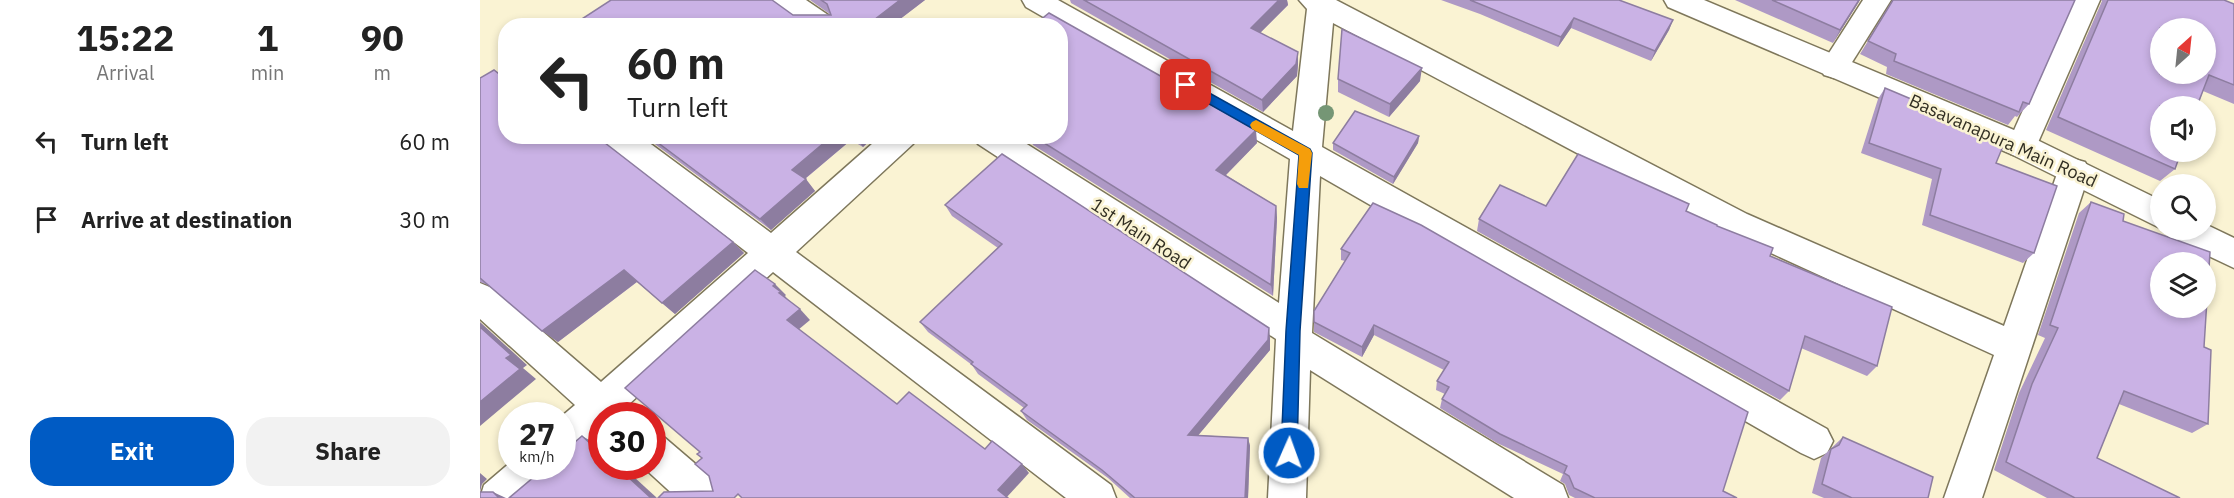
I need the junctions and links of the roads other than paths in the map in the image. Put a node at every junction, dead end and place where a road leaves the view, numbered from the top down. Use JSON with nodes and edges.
{"nodes":[{"id":1,"x":786,"y":0,"type":"edge"},
{"id":2,"x":1678,"y":0,"type":"edge"},
{"id":3,"x":1877,"y":0,"type":"edge"},
{"id":4,"x":2086,"y":0,"type":"edge"},
{"id":5,"x":1319,"y":1,"type":"edge"},
{"id":6,"x":1039,"y":8,"type":"edge"},
{"id":7,"x":812,"y":18,"type":"edge"},
{"id":8,"x":1057,"y":18,"type":"edge"},
{"id":9,"x":1068,"y":24,"type":"edge"},
{"id":10,"x":1834,"y":67,"type":"junction"},
{"id":11,"x":628,"y":144,"type":"edge"},
{"id":12,"x":893,"y":144,"type":"edge"},
{"id":13,"x":1001,"y":144,"type":"edge"},
{"id":14,"x":2022,"y":146,"type":"junction"},
{"id":15,"x":1306,"y":153,"type":"junction"},
{"id":16,"x":2074,"y":171,"type":"junction"},
{"id":17,"x":2150,"y":210,"type":"edge"},
{"id":18,"x":2207,"y":240,"type":"edge"},
{"id":19,"x":772,"y":253,"type":"junction"},
{"id":20,"x":2234,"y":254,"type":"edge"},
{"id":21,"x":480,"y":298,"type":"edge"},
{"id":22,"x":1293,"y":336,"type":"junction"},
{"id":23,"x":2015,"y":348,"type":"junction"},
{"id":24,"x":598,"y":402,"type":"edge"},
{"id":25,"x":617,"y":402,"type":"edge"},
{"id":26,"x":1814,"y":441,"type":"dead end"},
{"id":27,"x":666,"y":463,"type":"edge"},
{"id":28,"x":518,"y":480,"type":"edge"},
{"id":29,"x":498,"y":498,"type":"edge"},
{"id":30,"x":706,"y":498,"type":"edge"},
{"id":31,"x":1097,"y":498,"type":"edge"},
{"id":32,"x":1287,"y":498,"type":"edge"},
{"id":33,"x":1549,"y":498,"type":"edge"},
{"id":34,"x":1964,"y":498,"type":"edge"}],
"edges":[{"from":1,"to":7,"type":"street"},
{"from":2,"to":10,"type":"street","name":"Basavanapura Main Road"},
{"from":3,"to":10,"type":"street"},
{"from":4,"to":14,"type":"street"},
{"from":5,"to":15,"type":"street"},
{"from":5,"to":23,"type":"street"},
{"from":6,"to":8,"type":"street"},
{"from":9,"to":15,"type":"street"},
{"from":10,"to":14,"type":"street","name":"Basavanapura Main Road"},
{"from":11,"to":19,"type":"street"},
{"from":12,"to":19,"type":"street"},
{"from":13,"to":22,"type":"street","name":"1st Main Road"},
{"from":14,"to":16,"type":"street","name":"Basavanapura Main Road"},
{"from":15,"to":22,"type":"street"},
{"from":15,"to":26,"type":"street"},
{"from":16,"to":17,"type":"street","name":"Basavanapura Main Road"},
{"from":16,"to":23,"type":"street"},
{"from":18,"to":20,"type":"street"},
{"from":19,"to":25,"type":"street"},
{"from":19,"to":31,"type":"street"},
{"from":21,"to":24,"type":"street"},
{"from":22,"to":32,"type":"street"},
{"from":22,"to":33,"type":"street","name":"1st Main Road"},
{"from":23,"to":34,"type":"street"},
{"from":27,"to":30,"type":"street"},
{"from":28,"to":29,"type":"street"}]}
